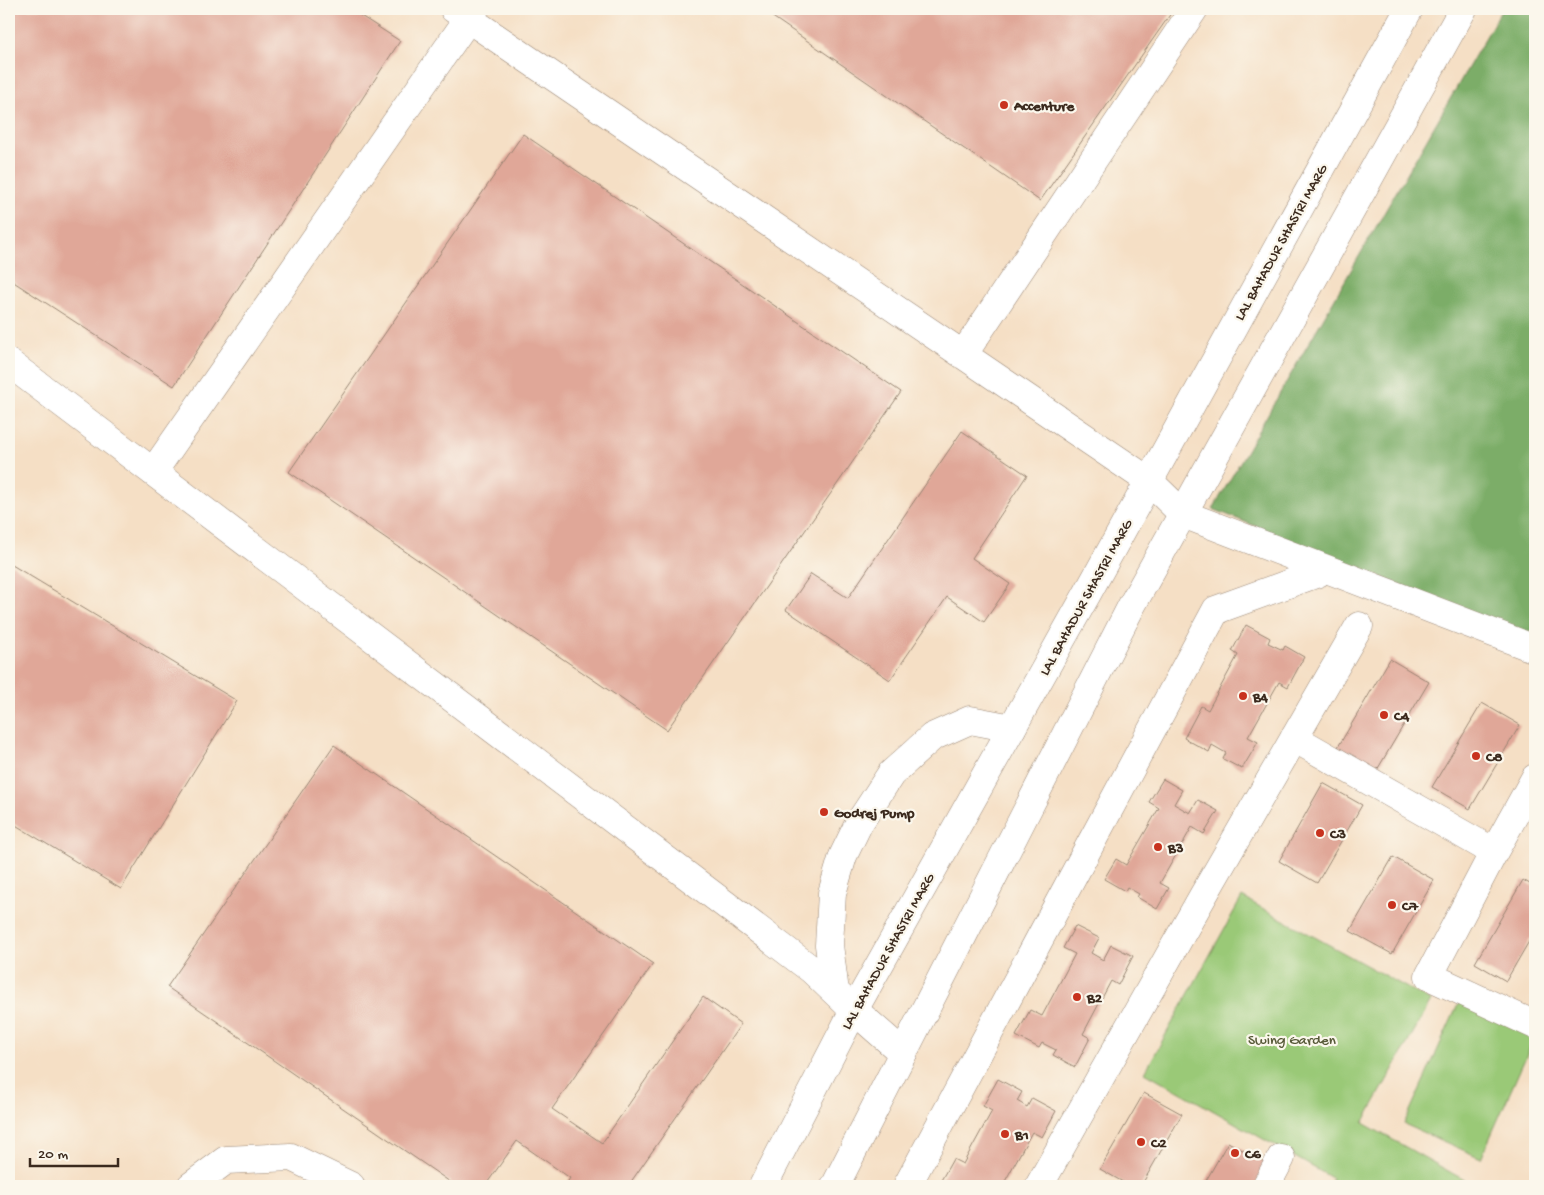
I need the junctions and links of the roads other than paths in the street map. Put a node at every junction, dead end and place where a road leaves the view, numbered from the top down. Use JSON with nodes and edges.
{"nodes":[{"id":1,"x":1194,"y":9,"type":"edge"},
{"id":2,"x":1409,"y":9,"type":"edge"},
{"id":3,"x":1463,"y":9,"type":"edge"},
{"id":4,"x":466,"y":12,"type":"edge"},
{"id":5,"x":963,"y":355,"type":"junction"},
{"id":6,"x":9,"y":363,"type":"edge"},
{"id":7,"x":153,"y":472,"type":"junction"},
{"id":8,"x":1149,"y":481,"type":"junction"},
{"id":9,"x":1183,"y":514,"type":"junction"},
{"id":10,"x":1318,"y":573,"type":"dead end"},
{"id":11,"x":1359,"y":626,"type":"dead end"},
{"id":12,"x":1535,"y":649,"type":"edge"},
{"id":13,"x":1012,"y":728,"type":"junction"},
{"id":14,"x":1294,"y":738,"type":"junction"},
{"id":15,"x":1535,"y":778,"type":"edge"},
{"id":16,"x":1494,"y":852,"type":"junction"},
{"id":17,"x":844,"y":1001,"type":"junction"},
{"id":18,"x":1535,"y":1025,"type":"edge"},
{"id":19,"x":903,"y":1053,"type":"junction"},
{"id":20,"x":1281,"y":1158,"type":"dead end"},
{"id":21,"x":191,"y":1186,"type":"edge"},
{"id":22,"x":351,"y":1186,"type":"edge"},
{"id":23,"x":762,"y":1186,"type":"edge"},
{"id":24,"x":835,"y":1186,"type":"edge"},
{"id":25,"x":907,"y":1186,"type":"edge"},
{"id":26,"x":1039,"y":1186,"type":"edge"},
{"id":27,"x":1266,"y":1186,"type":"edge"}],
"edges":[{"from":1,"to":5,"type":"main road"},
{"from":2,"to":8,"type":"main road","name":"LAL BAHADUR SHASTRI MARG"},
{"from":3,"to":9,"type":"main road"},
{"from":4,"to":5,"type":"main road"},
{"from":4,"to":7,"type":"main road"},
{"from":5,"to":8,"type":"main road"},
{"from":6,"to":7,"type":"main road"},
{"from":7,"to":17,"type":"main road"},
{"from":8,"to":9,"type":"main road"},
{"from":8,"to":13,"type":"main road","name":"LAL BAHADUR SHASTRI MARG"},
{"from":9,"to":12,"type":"main road"},
{"from":9,"to":19,"type":"main road"},
{"from":10,"to":25,"type":"main road"},
{"from":11,"to":14,"type":"main road"},
{"from":13,"to":17,"type":"main road","name":"LAL BAHADUR SHASTRI MARG"},
{"from":13,"to":17,"type":"main road"},
{"from":14,"to":16,"type":"main road"},
{"from":14,"to":26,"type":"main road"},
{"from":15,"to":16,"type":"main road"},
{"from":16,"to":18,"type":"main road"},
{"from":17,"to":19,"type":"main road"},
{"from":17,"to":23,"type":"main road","name":"LAL BAHADUR SHASTRI MARG"},
{"from":19,"to":24,"type":"main road"},
{"from":20,"to":27,"type":"main road"},
{"from":21,"to":22,"type":"main road"}]}
